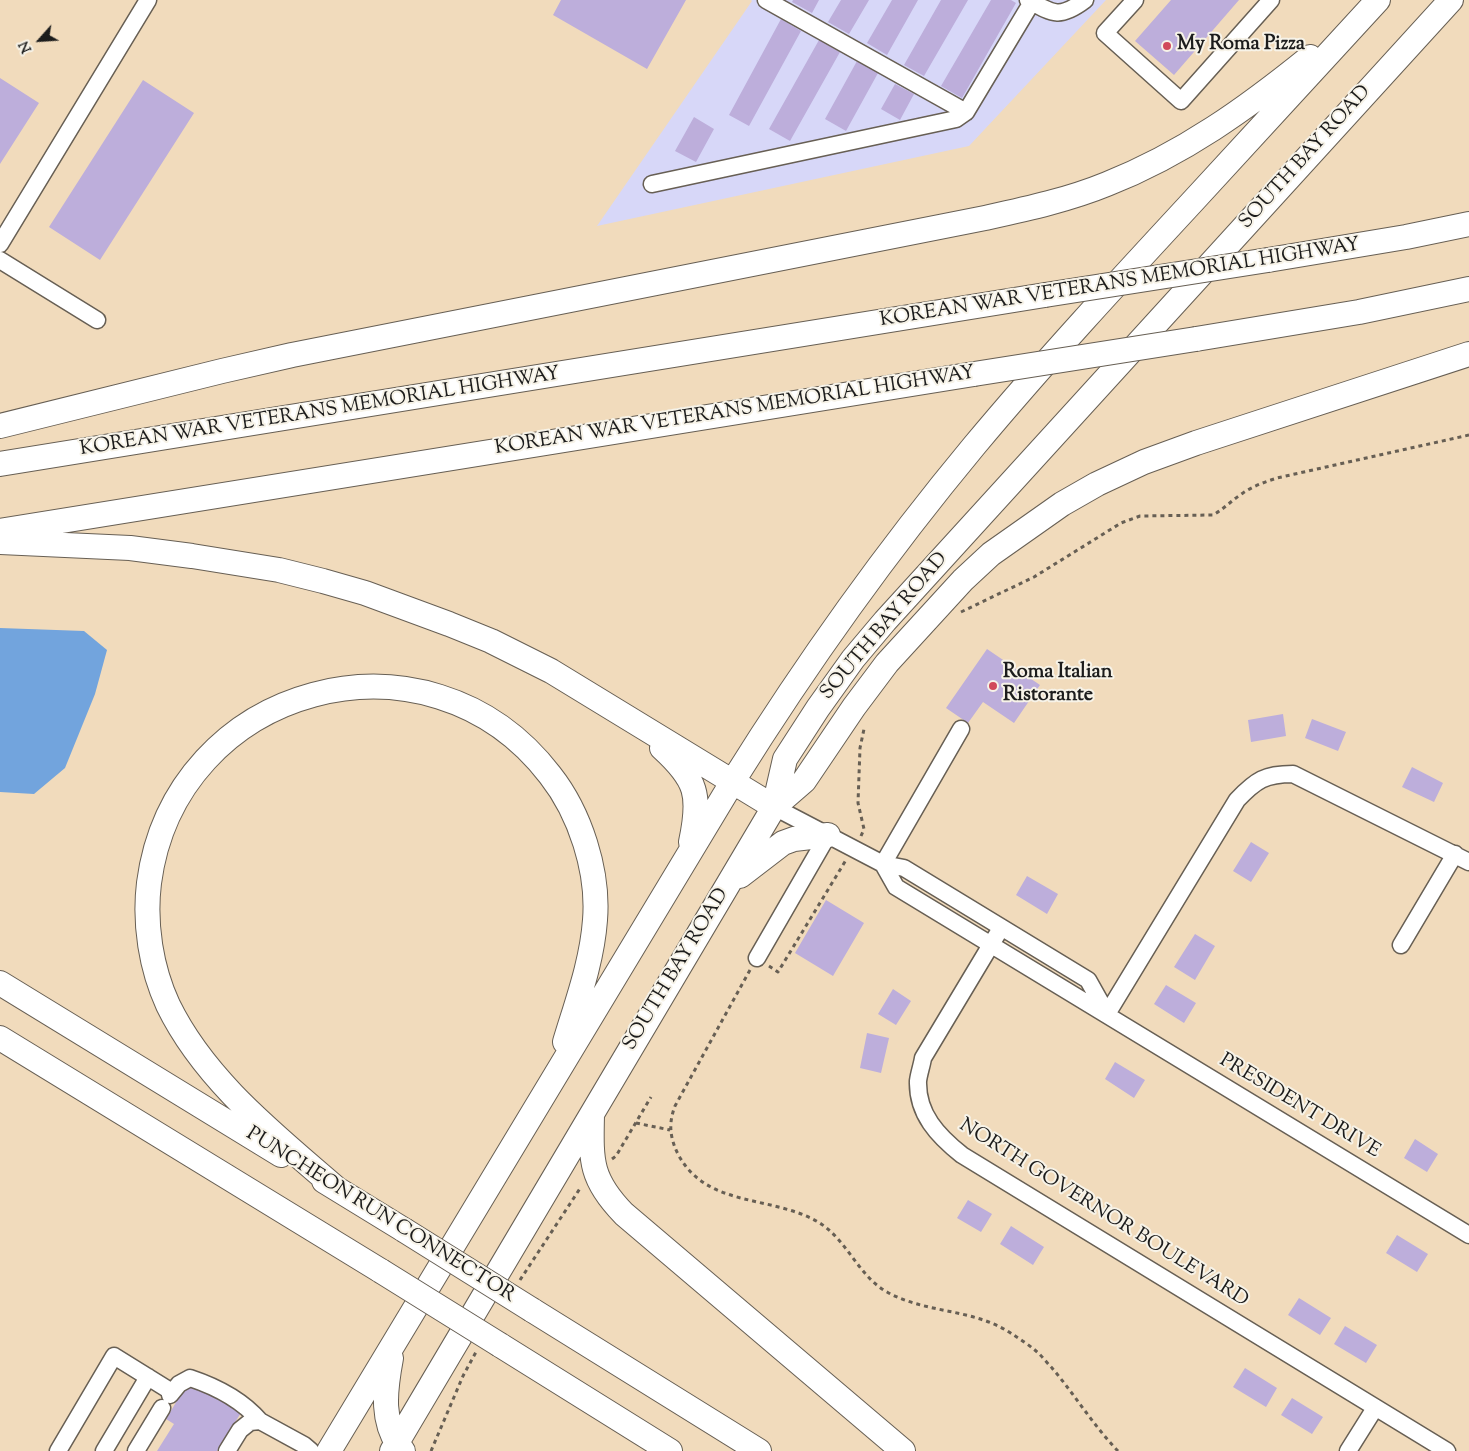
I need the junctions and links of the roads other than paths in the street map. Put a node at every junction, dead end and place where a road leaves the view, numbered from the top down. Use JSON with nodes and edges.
{"nodes":[{"id":1,"x":148,"y":0,"type":"edge"},
{"id":2,"x":766,"y":0,"type":"edge"},
{"id":3,"x":1085,"y":0,"type":"edge"},
{"id":4,"x":1135,"y":0,"type":"edge"},
{"id":5,"x":1271,"y":0,"type":"edge"},
{"id":6,"x":1450,"y":0,"type":"edge"},
{"id":7,"x":1030,"y":1,"type":"edge"},
{"id":8,"x":1372,"y":6,"type":"edge"},
{"id":9,"x":966,"y":112,"type":"junction"},
{"id":10,"x":652,"y":184,"type":"dead end"},
{"id":11,"x":1469,"y":224,"type":"edge"},
{"id":12,"x":0,"y":244,"type":"edge"},
{"id":13,"x":0,"y":260,"type":"edge"},
{"id":14,"x":1469,"y":289,"type":"edge"},
{"id":15,"x":97,"y":320,"type":"dead end"},
{"id":16,"x":1469,"y":354,"type":"edge"},
{"id":17,"x":0,"y":426,"type":"edge"},
{"id":18,"x":0,"y":464,"type":"edge"},
{"id":19,"x":0,"y":531,"type":"edge"},
{"id":20,"x":0,"y":542,"type":"edge"},
{"id":21,"x":629,"y":718,"type":"junction"},
{"id":22,"x":961,"y":729,"type":"dead end"},
{"id":23,"x":733,"y":781,"type":"junction"},
{"id":24,"x":774,"y":807,"type":"junction"},
{"id":25,"x":828,"y":836,"type":"junction"},
{"id":26,"x":688,"y":855,"type":"junction"},
{"id":27,"x":1462,"y":858,"type":"edge"},
{"id":28,"x":883,"y":864,"type":"junction"},
{"id":29,"x":727,"y":887,"type":"junction"},
{"id":30,"x":1001,"y":928,"type":"junction"},
{"id":31,"x":992,"y":944,"type":"junction"},
{"id":32,"x":1401,"y":944,"type":"dead end"},
{"id":33,"x":757,"y":958,"type":"road end"},
{"id":34,"x":0,"y":983,"type":"edge"},
{"id":35,"x":1107,"y":1014,"type":"junction"},
{"id":36,"x":0,"y":1038,"type":"edge"},
{"id":37,"x":556,"y":1073,"type":"junction"},
{"id":38,"x":593,"y":1112,"type":"junction"},
{"id":39,"x":336,"y":1189,"type":"junction"},
{"id":40,"x":1469,"y":1236,"type":"edge"},
{"id":41,"x":394,"y":1343,"type":"junction"},
{"id":42,"x":148,"y":1377,"type":"junction"},
{"id":43,"x":168,"y":1398,"type":"junction"},
{"id":44,"x":1376,"y":1408,"type":"junction"},
{"id":45,"x":260,"y":1421,"type":"junction"},
{"id":46,"x":397,"y":1449,"type":"edge"},
{"id":47,"x":58,"y":1451,"type":"edge"},
{"id":48,"x":104,"y":1451,"type":"edge"},
{"id":49,"x":136,"y":1451,"type":"edge"},
{"id":50,"x":227,"y":1451,"type":"edge"},
{"id":51,"x":311,"y":1451,"type":"edge"},
{"id":52,"x":329,"y":1451,"type":"edge"},
{"id":53,"x":670,"y":1451,"type":"edge"},
{"id":54,"x":759,"y":1451,"type":"edge"},
{"id":55,"x":903,"y":1451,"type":"edge"},
{"id":56,"x":1348,"y":1451,"type":"edge"},
{"id":57,"x":1447,"y":1451,"type":"edge"}],
"edges":[{"from":1,"to":12,"type":"street"},
{"from":2,"to":9,"type":"street"},
{"from":3,"to":7,"type":"street"},
{"from":4,"to":5,"type":"street"},
{"from":6,"to":24,"type":"highway","name":"SOUTH BAY ROAD"},
{"from":7,"to":9,"type":"street"},
{"from":8,"to":17,"type":"highway"},
{"from":8,"to":23,"type":"highway","name":"SOUTH BAY ROAD"},
{"from":9,"to":10,"type":"street"},
{"from":11,"to":18,"type":"highway","name":"KOREAN WAR VETERANS MEMORIAL HIGHWAY","bridge":true},
{"from":13,"to":15,"type":"street"},
{"from":14,"to":19,"type":"highway","name":"KOREAN WAR VETERANS MEMORIAL HIGHWAY","bridge":true},
{"from":16,"to":24,"type":"highway"},
{"from":20,"to":21,"type":"highway"},
{"from":21,"to":23,"type":"highway"},
{"from":21,"to":26,"type":"highway"},
{"from":22,"to":28,"type":"street"},
{"from":23,"to":24,"type":"highway"},
{"from":23,"to":26,"type":"highway","name":"SOUTH BAY ROAD"},
{"from":24,"to":25,"type":"street","name":"PRESIDENT DRIVE"},
{"from":24,"to":29,"type":"highway","name":"SOUTH BAY ROAD"},
{"from":25,"to":28,"type":"street","name":"PRESIDENT DRIVE"},
{"from":25,"to":29,"type":"highway"},
{"from":25,"to":33,"type":"street"},
{"from":26,"to":37,"type":"highway","name":"SOUTH BAY ROAD"},
{"from":27,"to":32,"type":"street"},
{"from":27,"to":35,"type":"street"},
{"from":28,"to":30,"type":"street","name":"PRESIDENT DRIVE"},
{"from":28,"to":31,"type":"street","name":"PRESIDENT DRIVE"},
{"from":29,"to":38,"type":"highway","name":"SOUTH BAY ROAD"},
{"from":30,"to":31,"type":"street","name":"NORTH GOVERNOR BOULEVARD"},
{"from":30,"to":35,"type":"street","name":"PRESIDENT DRIVE"},
{"from":31,"to":35,"type":"street","name":"PRESIDENT DRIVE"},
{"from":31,"to":44,"type":"street","name":"NORTH GOVERNOR BOULEVARD"},
{"from":34,"to":39,"type":"highway","name":"PUNCHEON RUN CONNECTOR"},
{"from":35,"to":40,"type":"street","name":"PRESIDENT DRIVE"},
{"from":36,"to":53,"type":"highway","bridge":true},
{"from":37,"to":39,"type":"highway"},
{"from":37,"to":41,"type":"highway","name":"SOUTH BAY ROAD"},
{"from":38,"to":46,"type":"highway","name":"SOUTH BAY ROAD"},
{"from":38,"to":55,"type":"highway"},
{"from":39,"to":54,"type":"highway","name":"PUNCHEON RUN CONNECTOR","bridge":true},
{"from":41,"to":46,"type":"highway"},
{"from":41,"to":52,"type":"highway","name":"SOUTH BAY ROAD"},
{"from":42,"to":43,"type":"street"},
{"from":42,"to":47,"type":"street"},
{"from":42,"to":48,"type":"street"},
{"from":43,"to":45,"type":"street"},
{"from":43,"to":49,"type":"street"},
{"from":44,"to":56,"type":"street"},
{"from":44,"to":57,"type":"street","name":"NORTH GOVERNOR BOULEVARD"},
{"from":45,"to":50,"type":"street"},
{"from":45,"to":51,"type":"street"}]}
